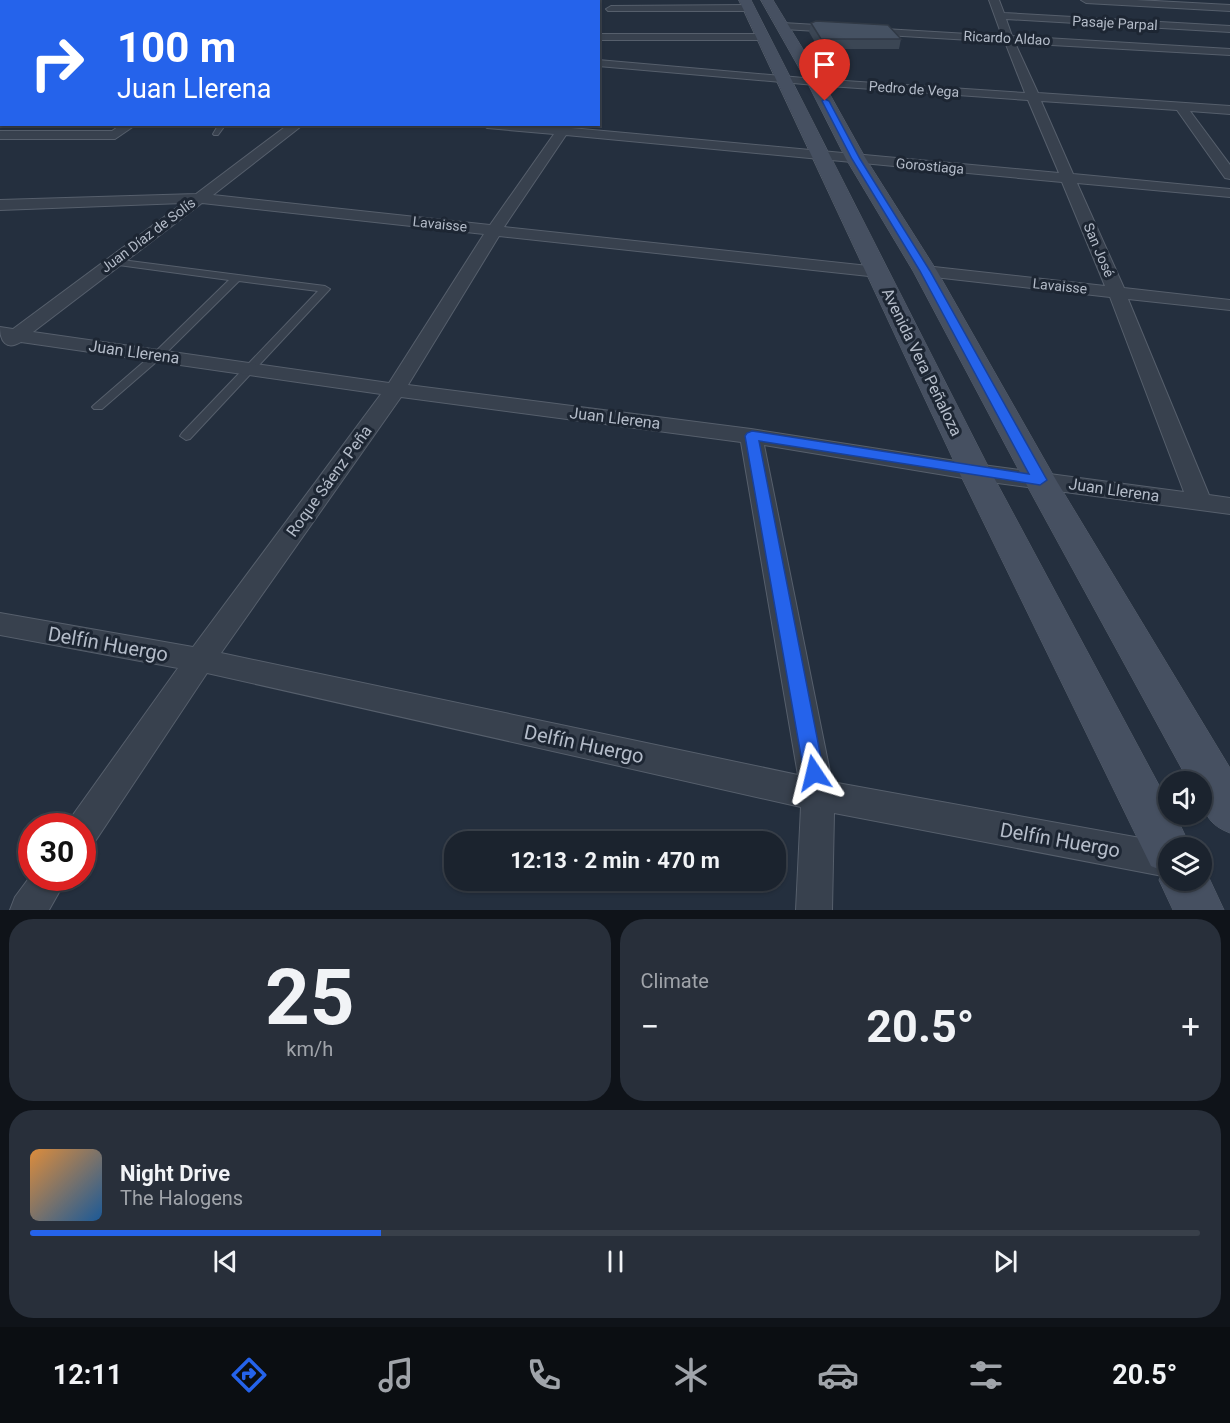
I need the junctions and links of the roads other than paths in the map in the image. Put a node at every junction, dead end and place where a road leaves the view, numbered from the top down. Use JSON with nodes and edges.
{"nodes":[{"id":1,"x":994,"y":0,"type":"edge"},
{"id":2,"x":1086,"y":0,"type":"edge"},
{"id":3,"x":753,"y":3,"type":"edge"},
{"id":4,"x":1191,"y":3,"type":"edge"},
{"id":5,"x":1230,"y":8,"type":"edge"},
{"id":6,"x":1001,"y":16,"type":"junction"},
{"id":7,"x":612,"y":18,"type":"edge"},
{"id":8,"x":1217,"y":28,"type":"junction"},
{"id":9,"x":1230,"y":29,"type":"edge"},
{"id":10,"x":772,"y":31,"type":"junction"},
{"id":11,"x":600,"y":34,"type":"edge"},
{"id":12,"x":1008,"y":38,"type":"junction"},
{"id":13,"x":1230,"y":41,"type":"edge"},
{"id":14,"x":1230,"y":52,"type":"edge"},
{"id":15,"x":606,"y":67,"type":"edge"},
{"id":16,"x":782,"y":78,"type":"junction"},
{"id":17,"x":815,"y":82,"type":"junction"},
{"id":18,"x":1034,"y":97,"type":"junction"},
{"id":19,"x":1181,"y":107,"type":"junction"},
{"id":20,"x":1230,"y":110,"type":"edge"},
{"id":21,"x":128,"y":126,"type":"edge"},
{"id":22,"x":221,"y":126,"type":"edge"},
{"id":23,"x":295,"y":126,"type":"edge"},
{"id":24,"x":526,"y":126,"type":"edge"},
{"id":25,"x":565,"y":128,"type":"edge"},
{"id":26,"x":216,"y":134,"type":"dead end"},
{"id":27,"x":0,"y":135,"type":"edge"},
{"id":28,"x":819,"y":154,"type":"junction"},
{"id":29,"x":856,"y":159,"type":"junction"},
{"id":30,"x":1230,"y":175,"type":"edge"},
{"id":31,"x":1068,"y":178,"type":"junction"},
{"id":32,"x":1230,"y":193,"type":"edge"},
{"id":33,"x":196,"y":198,"type":"junction"},
{"id":34,"x":0,"y":205,"type":"edge"},
{"id":35,"x":494,"y":230,"type":"junction"},
{"id":36,"x":114,"y":262,"type":"junction"},
{"id":37,"x":925,"y":271,"type":"junction"},
{"id":38,"x":878,"y":272,"type":"junction"},
{"id":39,"x":236,"y":278,"type":"junction"},
{"id":40,"x":1117,"y":293,"type":"junction"},
{"id":41,"x":1230,"y":305,"type":"edge"},
{"id":42,"x":9,"y":334,"type":"edge"},
{"id":43,"x":0,"y":348,"type":"edge"},
{"id":44,"x":158,"y":355,"type":"junction"},
{"id":45,"x":249,"y":368,"type":"junction"},
{"id":46,"x":395,"y":390,"type":"junction"},
{"id":47,"x":98,"y":407,"type":"dead end"},
{"id":48,"x":186,"y":436,"type":"dead end"},
{"id":49,"x":752,"y":436,"type":"junction"},
{"id":50,"x":975,"y":472,"type":"junction"},
{"id":51,"x":1040,"y":480,"type":"junction"},
{"id":52,"x":1200,"y":502,"type":"junction"},
{"id":53,"x":1230,"y":506,"type":"edge"},
{"id":54,"x":0,"y":624,"type":"edge"},
{"id":55,"x":200,"y":660,"type":"junction"},
{"id":56,"x":818,"y":795,"type":"junction"},
{"id":57,"x":1230,"y":811,"type":"edge"},
{"id":58,"x":94,"y":813,"type":"edge"},
{"id":59,"x":1162,"y":837,"type":"edge"},
{"id":60,"x":1158,"y":858,"type":"edge"},
{"id":61,"x":41,"y":891,"type":"edge"},
{"id":62,"x":1190,"y":891,"type":"edge"},
{"id":63,"x":28,"y":910,"type":"edge"},
{"id":64,"x":813,"y":910,"type":"edge"},
{"id":65,"x":1199,"y":910,"type":"edge"}],
"edges":[{"from":1,"to":6,"type":"street","name":"San José"},
{"from":2,"to":4,"type":"street"},
{"from":3,"to":7,"type":"street"},
{"from":3,"to":10,"type":"main road","name":"Avenida Vera Peñaloza"},
{"from":4,"to":5,"type":"street"},
{"from":4,"to":8,"type":"street"},
{"from":6,"to":8,"type":"street","name":"Pasaje Parpal"},
{"from":6,"to":12,"type":"street","name":"San José"},
{"from":7,"to":10,"type":"street","name":"Ricardo Aldao"},
{"from":7,"to":11,"type":"street","name":"Ricardo Aldao"},
{"from":7,"to":15,"type":"street"},
{"from":8,"to":9,"type":"street","name":"Pasaje Parpal"},
{"from":8,"to":13,"type":"street"},
{"from":10,"to":12,"type":"street","name":"Ricardo Aldao"},
{"from":10,"to":16,"type":"main road","name":"Avenida Vera Peñaloza"},
{"from":10,"to":17,"type":"main road","name":"Avenida Vera Peñaloza"},
{"from":12,"to":14,"type":"street","name":"Ricardo Aldao"},
{"from":12,"to":18,"type":"street","name":"San José"},
{"from":15,"to":16,"type":"street","name":"Pedro de Vega"},
{"from":16,"to":17,"type":"street","name":"Pedro de Vega"},
{"from":16,"to":28,"type":"main road","name":"Avenida Vera Peñaloza"},
{"from":17,"to":18,"type":"street","name":"Pedro de Vega"},
{"from":17,"to":29,"type":"main road","name":"Avenida Vera Peñaloza"},
{"from":18,"to":19,"type":"street","name":"Pedro de Vega"},
{"from":18,"to":31,"type":"street","name":"San José"},
{"from":19,"to":20,"type":"street","name":"Pedro de Vega"},
{"from":19,"to":30,"type":"street"},
{"from":21,"to":27,"type":"street"},
{"from":22,"to":26,"type":"lane"},
{"from":23,"to":33,"type":"street","name":"Juan Díaz de Solís"},
{"from":24,"to":25,"type":"street","name":"Gorostiaga"},
{"from":25,"to":28,"type":"street","name":"Gorostiaga"},
{"from":25,"to":35,"type":"street","name":"Roque Sáenz Peña"},
{"from":28,"to":29,"type":"street","name":"Gorostiaga"},
{"from":28,"to":38,"type":"main road","name":"Avenida Vera Peñaloza"},
{"from":29,"to":31,"type":"street","name":"Gorostiaga"},
{"from":29,"to":37,"type":"main road","name":"Avenida Vera Peñaloza"},
{"from":31,"to":32,"type":"street","name":"Gorostiaga"},
{"from":31,"to":40,"type":"street","name":"San José"},
{"from":33,"to":34,"type":"street","name":"Lavaisse"},
{"from":33,"to":35,"type":"street","name":"Lavaisse"},
{"from":33,"to":36,"type":"street","name":"Juan Díaz de Solís"},
{"from":35,"to":38,"type":"street","name":"Lavaisse"},
{"from":35,"to":46,"type":"street","name":"Roque Sáenz Peña"},
{"from":36,"to":39,"type":"lane"},
{"from":36,"to":42,"type":"street","name":"Juan Díaz de Solís"},
{"from":37,"to":40,"type":"street","name":"Lavaisse"},
{"from":37,"to":51,"type":"main road","name":"Avenida Vera Peñaloza"},
{"from":38,"to":50,"type":"main road","name":"Avenida Vera Peñaloza"},
{"from":39,"to":44,"type":"lane"},
{"from":39,"to":45,"type":"lane"},
{"from":40,"to":41,"type":"street","name":"Lavaisse"},
{"from":40,"to":52,"type":"street","name":"San José"},
{"from":42,"to":43,"type":"street","name":"Juan Díaz de Solís"},
{"from":42,"to":44,"type":"street","name":"Juan Llerena"},
{"from":44,"to":45,"type":"street","name":"Juan Llerena"},
{"from":44,"to":47,"type":"lane"},
{"from":45,"to":46,"type":"street","name":"Juan Llerena"},
{"from":45,"to":48,"type":"lane"},
{"from":46,"to":49,"type":"street","name":"Juan Llerena"},
{"from":46,"to":55,"type":"street","name":"Roque Sáenz Peña"},
{"from":49,"to":50,"type":"street","name":"Juan Llerena"},
{"from":49,"to":56,"type":"street"},
{"from":50,"to":51,"type":"street","name":"Juan Llerena"},
{"from":50,"to":59,"type":"main road","name":"Avenida Vera Peñaloza"},
{"from":51,"to":52,"type":"street","name":"Juan Llerena"},
{"from":51,"to":57,"type":"main road","name":"Avenida Vera Peñaloza"},
{"from":52,"to":53,"type":"street","name":"Juan Llerena"},
{"from":54,"to":55,"type":"street","name":"Delfín Huergo"},
{"from":55,"to":56,"type":"street","name":"Delfín Huergo"},
{"from":55,"to":58,"type":"street","name":"Roque Sáenz Peña"},
{"from":56,"to":60,"type":"street","name":"Delfín Huergo"},
{"from":56,"to":64,"type":"street"},
{"from":61,"to":63,"type":"street"},
{"from":62,"to":65,"type":"main road"}]}
